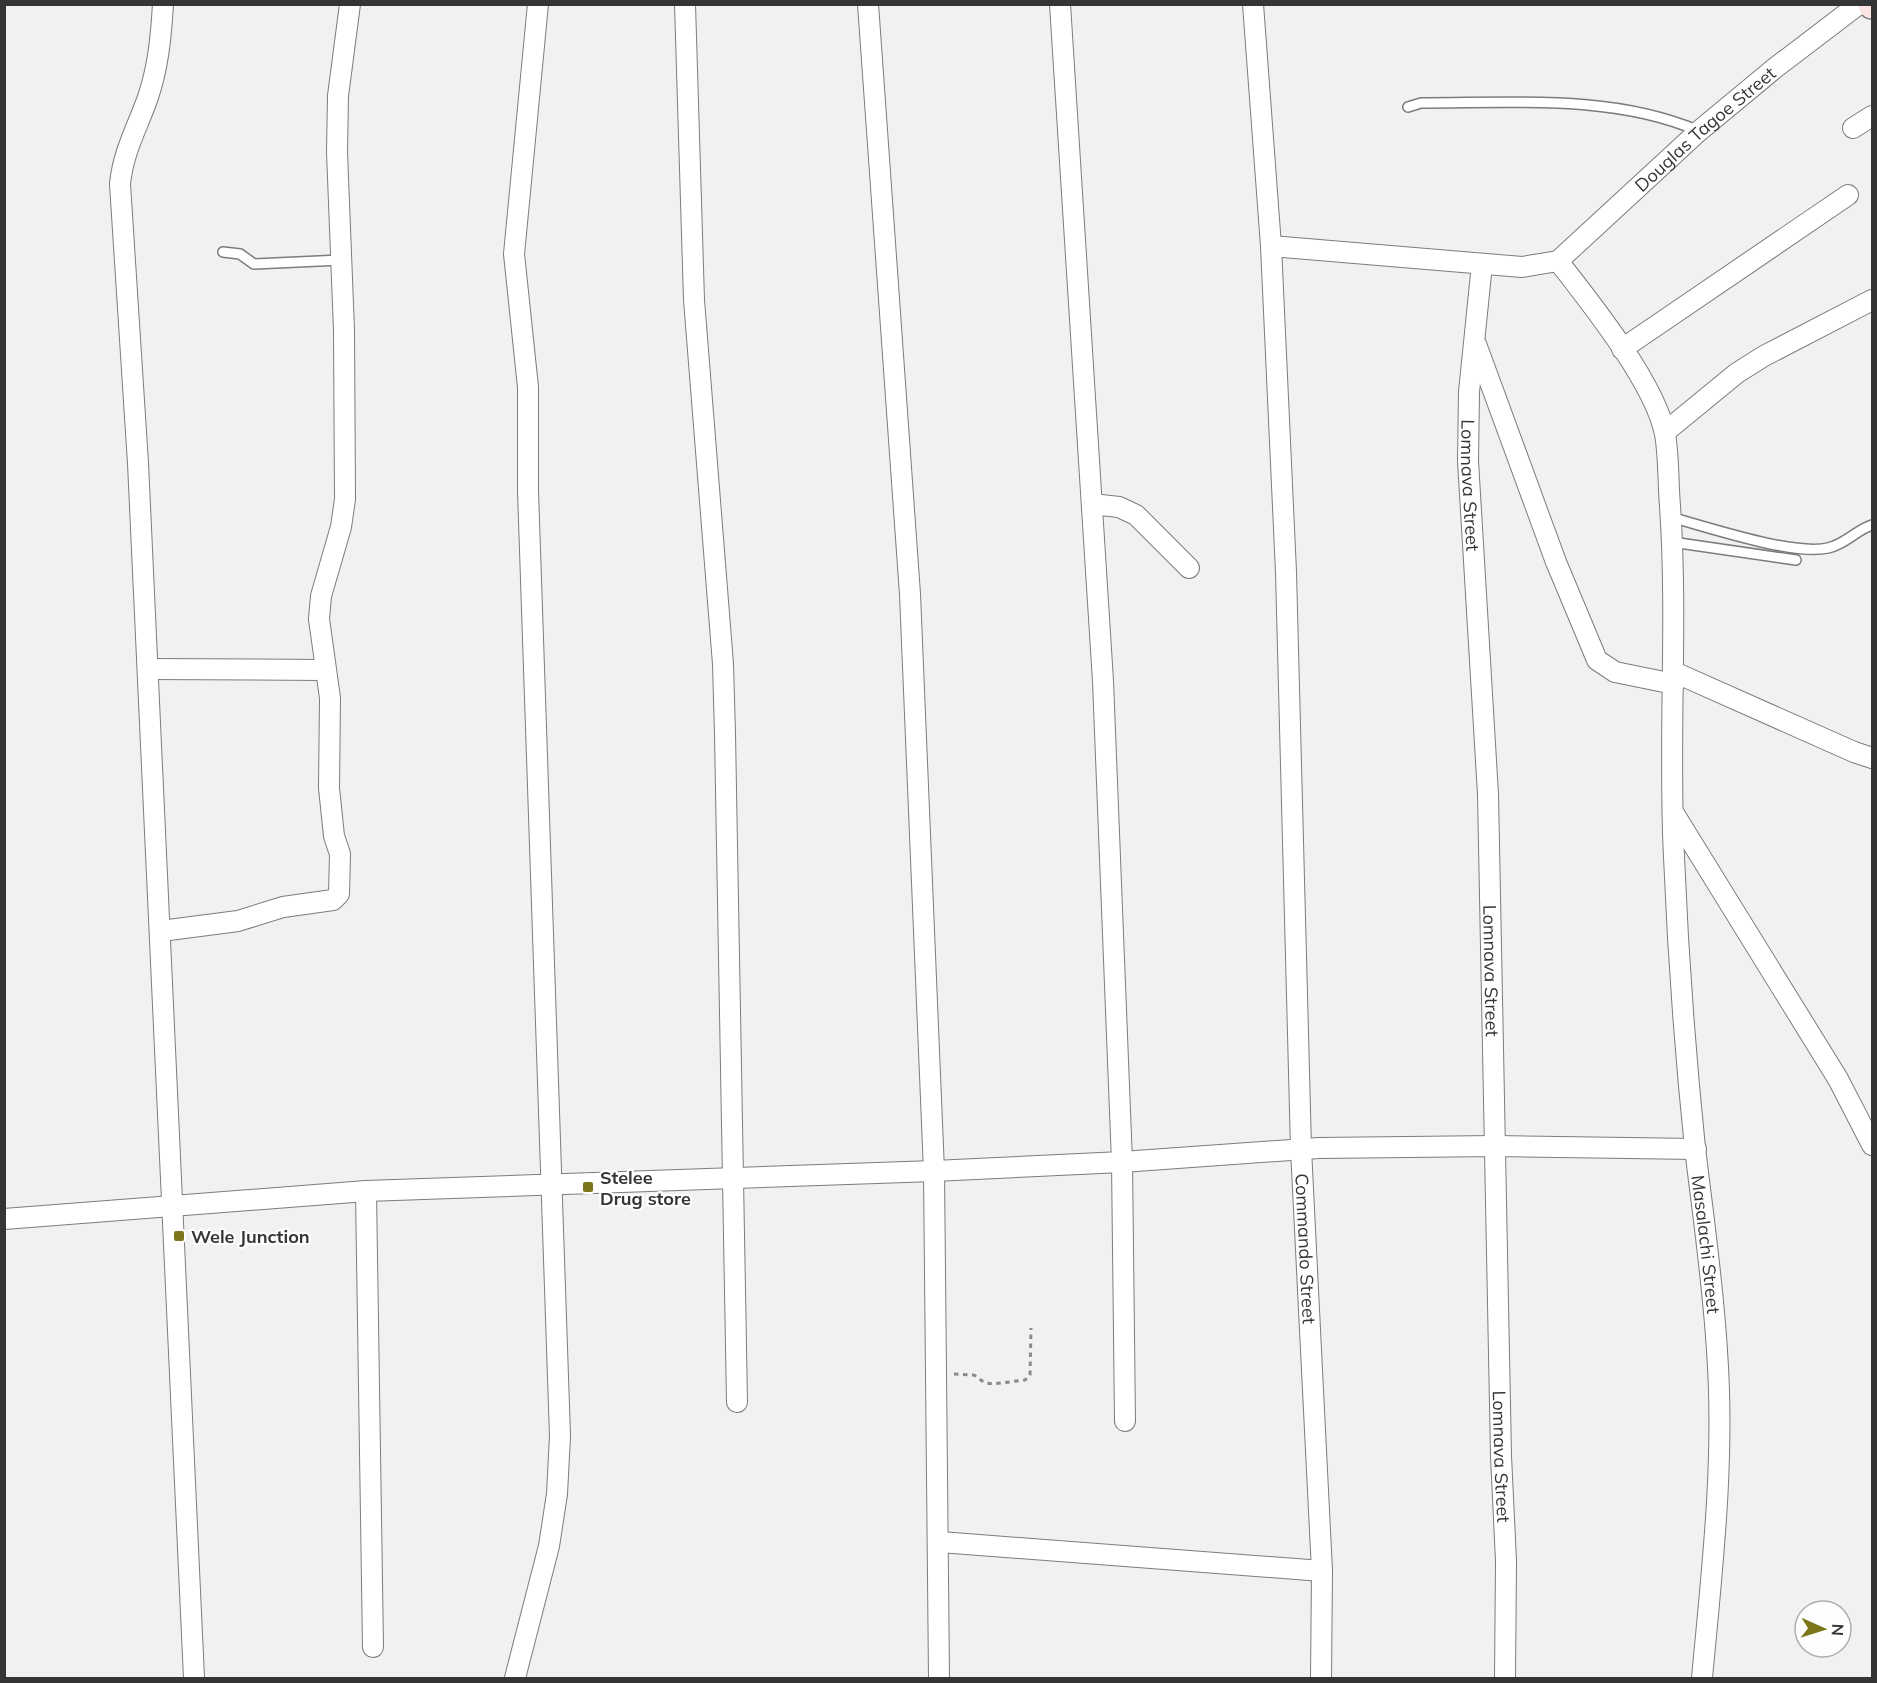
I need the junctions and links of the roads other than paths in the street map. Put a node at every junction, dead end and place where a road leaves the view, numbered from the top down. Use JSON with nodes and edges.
{"nodes":[{"id":1,"x":163,"y":4,"type":"edge"},
{"id":2,"x":350,"y":4,"type":"edge"},
{"id":3,"x":538,"y":4,"type":"edge"},
{"id":4,"x":685,"y":4,"type":"edge"},
{"id":5,"x":868,"y":4,"type":"edge"},
{"id":6,"x":1060,"y":4,"type":"edge"},
{"id":7,"x":1253,"y":4,"type":"edge"},
{"id":8,"x":1859,"y":4,"type":"edge"},
{"id":9,"x":1408,"y":107,"type":"dead end"},
{"id":10,"x":1872,"y":116,"type":"edge"},
{"id":11,"x":1852,"y":128,"type":"dead end"},
{"id":12,"x":1699,"y":131,"type":"junction"},
{"id":13,"x":1848,"y":195,"type":"dead end"},
{"id":14,"x":1271,"y":246,"type":"junction"},
{"id":15,"x":223,"y":252,"type":"dead end"},
{"id":16,"x":341,"y":260,"type":"junction"},
{"id":17,"x":1558,"y":261,"type":"junction"},
{"id":18,"x":1482,"y":264,"type":"junction"},
{"id":19,"x":1872,"y":300,"type":"edge"},
{"id":20,"x":1474,"y":339,"type":"junction"},
{"id":21,"x":1622,"y":349,"type":"junction"},
{"id":22,"x":1665,"y":432,"type":"junction"},
{"id":23,"x":1092,"y":504,"type":"junction"},
{"id":24,"x":1670,"y":517,"type":"junction"},
{"id":25,"x":1872,"y":525,"type":"edge"},
{"id":26,"x":1672,"y":542,"type":"junction"},
{"id":27,"x":1796,"y":560,"type":"dead end"},
{"id":28,"x":1189,"y":568,"type":"dead end"},
{"id":29,"x":148,"y":669,"type":"junction"},
{"id":30,"x":325,"y":670,"type":"junction"},
{"id":31,"x":1674,"y":678,"type":"junction"},
{"id":32,"x":1872,"y":758,"type":"edge"},
{"id":33,"x":1671,"y":810,"type":"junction"},
{"id":34,"x":161,"y":931,"type":"junction"},
{"id":35,"x":1872,"y":1144,"type":"edge"},
{"id":36,"x":1496,"y":1146,"type":"junction"},
{"id":37,"x":1301,"y":1149,"type":"junction"},
{"id":38,"x":1696,"y":1149,"type":"junction"},
{"id":39,"x":1122,"y":1162,"type":"junction"},
{"id":40,"x":934,"y":1171,"type":"junction"},
{"id":41,"x":734,"y":1179,"type":"junction"},
{"id":42,"x":553,"y":1183,"type":"junction"},
{"id":43,"x":366,"y":1191,"type":"junction"},
{"id":44,"x":174,"y":1205,"type":"junction"},
{"id":45,"x":4,"y":1219,"type":"edge"},
{"id":46,"x":737,"y":1402,"type":"dead end"},
{"id":47,"x":1125,"y":1421,"type":"dead end"},
{"id":48,"x":940,"y":1542,"type":"junction"},
{"id":49,"x":1322,"y":1571,"type":"junction"},
{"id":50,"x":373,"y":1647,"type":"dead end"},
{"id":51,"x":194,"y":1678,"type":"edge"},
{"id":52,"x":515,"y":1678,"type":"edge"},
{"id":53,"x":939,"y":1678,"type":"edge"},
{"id":54,"x":1321,"y":1678,"type":"edge"},
{"id":55,"x":1505,"y":1678,"type":"edge"},
{"id":56,"x":1702,"y":1678,"type":"edge"}],
"edges":[{"from":1,"to":29,"type":"street"},
{"from":2,"to":16,"type":"street"},
{"from":3,"to":42,"type":"street"},
{"from":4,"to":41,"type":"street"},
{"from":5,"to":40,"type":"street"},
{"from":6,"to":23,"type":"street"},
{"from":7,"to":14,"type":"street","name":"Commando Street"},
{"from":8,"to":12,"type":"street","name":"Douglas Tagoe Street"},
{"from":9,"to":12,"type":"lane"},
{"from":10,"to":11,"type":"street"},
{"from":12,"to":17,"type":"street","name":"Douglas Tagoe Street"},
{"from":13,"to":21,"type":"street"},
{"from":14,"to":18,"type":"street"},
{"from":14,"to":37,"type":"street","name":"Commando Street"},
{"from":15,"to":16,"type":"lane"},
{"from":16,"to":30,"type":"street"},
{"from":17,"to":18,"type":"street"},
{"from":17,"to":21,"type":"street","name":"Masalachi Street"},
{"from":18,"to":20,"type":"street","name":"Lomnava Street"},
{"from":19,"to":22,"type":"street"},
{"from":20,"to":31,"type":"street"},
{"from":20,"to":36,"type":"street","name":"Lomnava Street"},
{"from":21,"to":22,"type":"street","name":"Masalachi Street"},
{"from":22,"to":24,"type":"street","name":"Masalachi Street"},
{"from":23,"to":28,"type":"street"},
{"from":23,"to":39,"type":"street"},
{"from":24,"to":25,"type":"lane"},
{"from":24,"to":26,"type":"street","name":"Masalachi Street"},
{"from":26,"to":27,"type":"lane"},
{"from":26,"to":31,"type":"street","name":"Masalachi Street"},
{"from":29,"to":30,"type":"street"},
{"from":29,"to":34,"type":"street"},
{"from":30,"to":34,"type":"street"},
{"from":31,"to":32,"type":"street"},
{"from":31,"to":33,"type":"street","name":"Masalachi Street"},
{"from":33,"to":35,"type":"street"},
{"from":33,"to":38,"type":"street","name":"Masalachi Street"},
{"from":34,"to":44,"type":"street"},
{"from":36,"to":37,"type":"street"},
{"from":36,"to":38,"type":"street"},
{"from":36,"to":55,"type":"street","name":"Lomnava Street"},
{"from":37,"to":39,"type":"street"},
{"from":37,"to":49,"type":"street","name":"Commando Street"},
{"from":38,"to":56,"type":"street","name":"Masalachi Street"},
{"from":39,"to":40,"type":"street"},
{"from":39,"to":47,"type":"street"},
{"from":40,"to":41,"type":"street"},
{"from":40,"to":48,"type":"street"},
{"from":41,"to":42,"type":"street"},
{"from":41,"to":46,"type":"street"},
{"from":42,"to":43,"type":"street"},
{"from":42,"to":52,"type":"street"},
{"from":43,"to":44,"type":"street"},
{"from":43,"to":50,"type":"street"},
{"from":44,"to":45,"type":"street"},
{"from":44,"to":51,"type":"street"},
{"from":48,"to":49,"type":"street"},
{"from":48,"to":53,"type":"street"},
{"from":49,"to":54,"type":"street","name":"Commando Street"}]}
